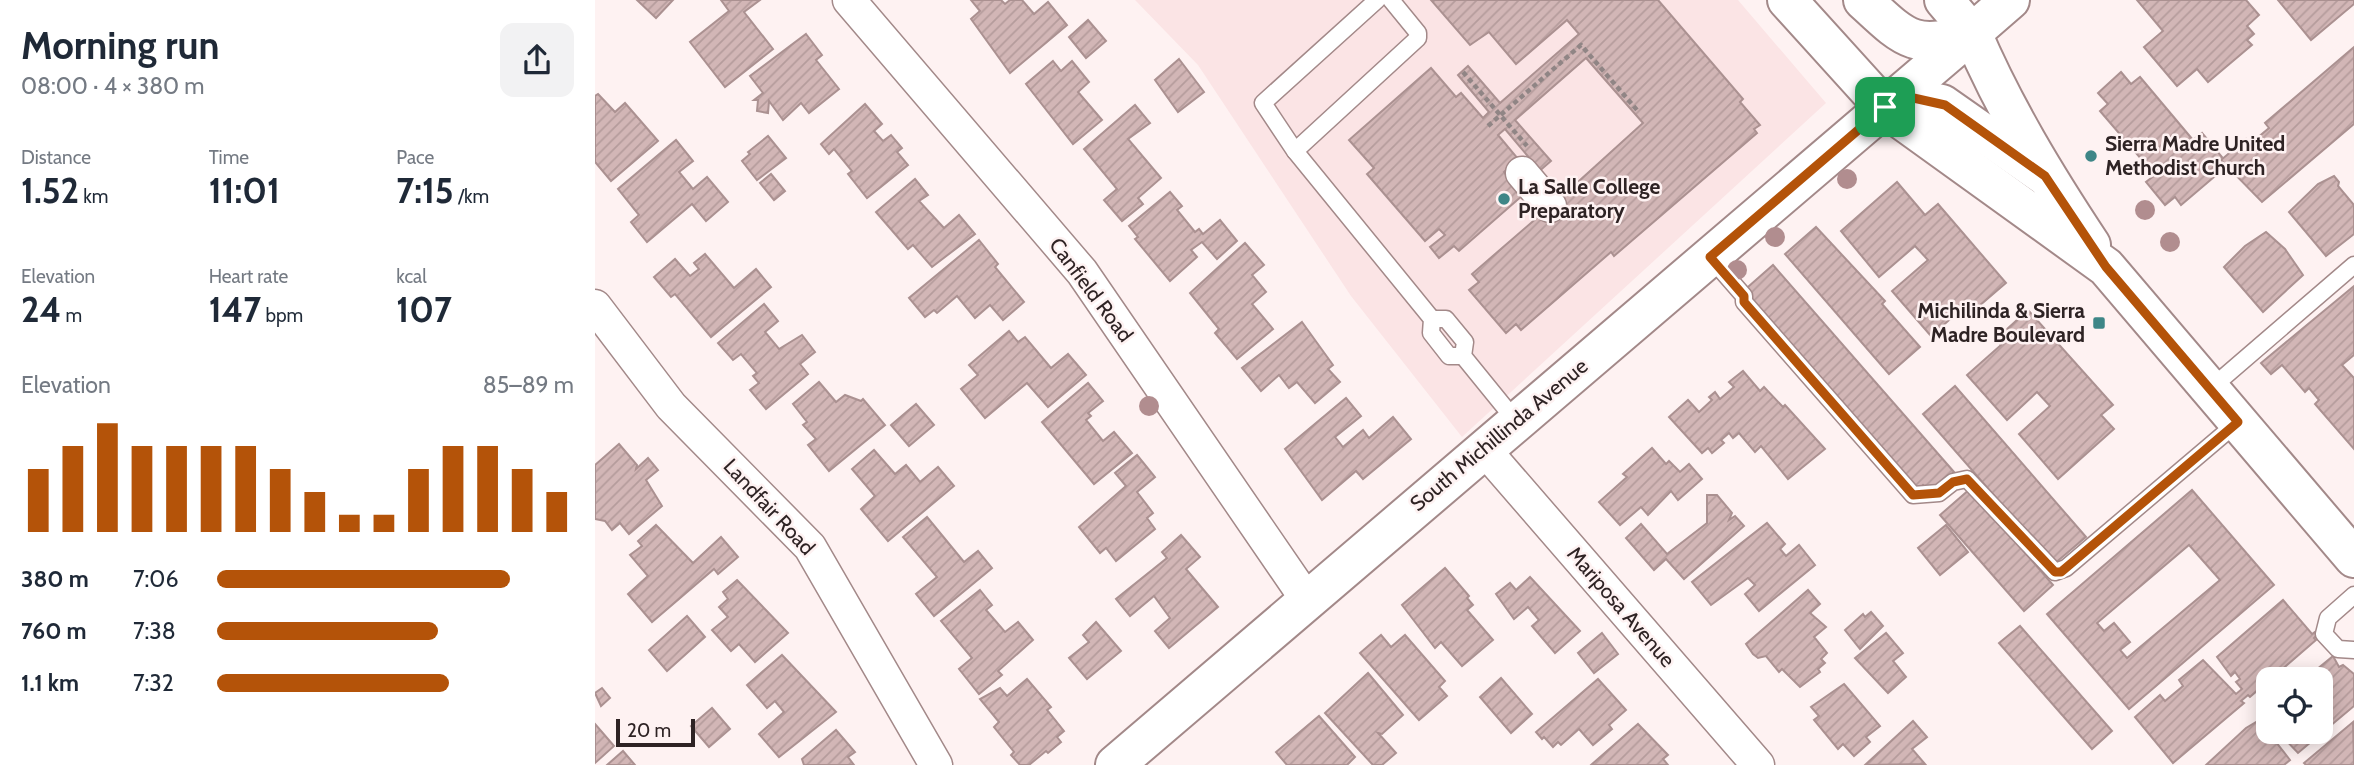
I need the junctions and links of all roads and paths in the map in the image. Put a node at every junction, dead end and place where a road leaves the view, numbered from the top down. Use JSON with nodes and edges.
{"nodes":[{"id":1,"x":849,"y":0,"type":"edge"},
{"id":2,"x":1377,"y":0,"type":"edge"},
{"id":3,"x":1391,"y":0,"type":"edge"},
{"id":4,"x":1787,"y":0,"type":"edge"},
{"id":5,"x":1863,"y":0,"type":"edge"},
{"id":6,"x":1944,"y":0,"type":"edge"},
{"id":7,"x":2010,"y":0,"type":"edge"},
{"id":8,"x":1972,"y":33,"type":"junction"},
{"id":9,"x":1463,"y":72,"type":"dead end"},
{"id":10,"x":1885,"y":107,"type":"junction"},
{"id":11,"x":1637,"y":110,"type":"dead end"},
{"id":12,"x":1500,"y":115,"type":"junction"},
{"id":13,"x":1488,"y":126,"type":"dead end"},
{"id":14,"x":1295,"y":151,"type":"junction"},
{"id":15,"x":1522,"y":173,"type":"joint"},
{"id":16,"x":2045,"y":176,"type":"junction"},
{"id":17,"x":1550,"y":206,"type":"dead end"},
{"id":18,"x":1710,"y":257,"type":"junction"},
{"id":19,"x":2354,"y":265,"type":"edge"},
{"id":20,"x":2106,"y":267,"type":"junction"},
{"id":21,"x":595,"y":306,"type":"edge"},
{"id":22,"x":2210,"y":389,"type":"junction"},
{"id":23,"x":1515,"y":420,"type":"junction"},
{"id":24,"x":2238,"y":422,"type":"junction"},
{"id":25,"x":1483,"y":448,"type":"junction"},
{"id":26,"x":2354,"y":558,"type":"edge"},
{"id":27,"x":2354,"y":595,"type":"edge"},
{"id":28,"x":1307,"y":600,"type":"junction"},
{"id":29,"x":2354,"y":650,"type":"edge"},
{"id":30,"x":936,"y":765,"type":"edge"},
{"id":31,"x":1115,"y":765,"type":"edge"},
{"id":32,"x":1758,"y":765,"type":"edge"}],
"edges":[{"from":1,"to":28,"type":"street","name":"Canfield Road"},
{"from":2,"to":14,"type":"lane"},
{"from":3,"to":14,"type":"lane"},
{"from":4,"to":10,"type":"main road"},
{"from":5,"to":8,"type":"main road"},
{"from":6,"to":8,"type":"main road"},
{"from":7,"to":8,"type":"main road","name":"South Michillinda Avenue"},
{"from":8,"to":10,"type":"main road","name":"South Michillinda Avenue"},
{"from":8,"to":16,"type":"main road"},
{"from":9,"to":12,"type":"path"},
{"from":10,"to":16,"type":"main road"},
{"from":10,"to":18,"type":"main road","name":"South Michillinda Avenue"},
{"from":10,"to":20,"type":"main road"},
{"from":11,"to":12,"type":"path"},
{"from":12,"to":13,"type":"path"},
{"from":12,"to":15,"type":"path"},
{"from":14,"to":23,"type":"lane"},
{"from":15,"to":17,"type":"street"},
{"from":16,"to":20,"type":"main road"},
{"from":18,"to":23,"type":"main road","name":"South Michillinda Avenue"},
{"from":18,"to":24,"type":"lane"},
{"from":19,"to":22,"type":"lane"},
{"from":20,"to":22,"type":"main road"},
{"from":21,"to":30,"type":"street","name":"Landfair Road"},
{"from":22,"to":24,"type":"main road"},
{"from":23,"to":25,"type":"main road","name":"South Michillinda Avenue"},
{"from":24,"to":26,"type":"main road"},
{"from":25,"to":28,"type":"main road","name":"South Michillinda Avenue"},
{"from":25,"to":32,"type":"street","name":"Mariposa Avenue"},
{"from":27,"to":29,"type":"lane"},
{"from":28,"to":31,"type":"main road","name":"South Michillinda Avenue"}]}
